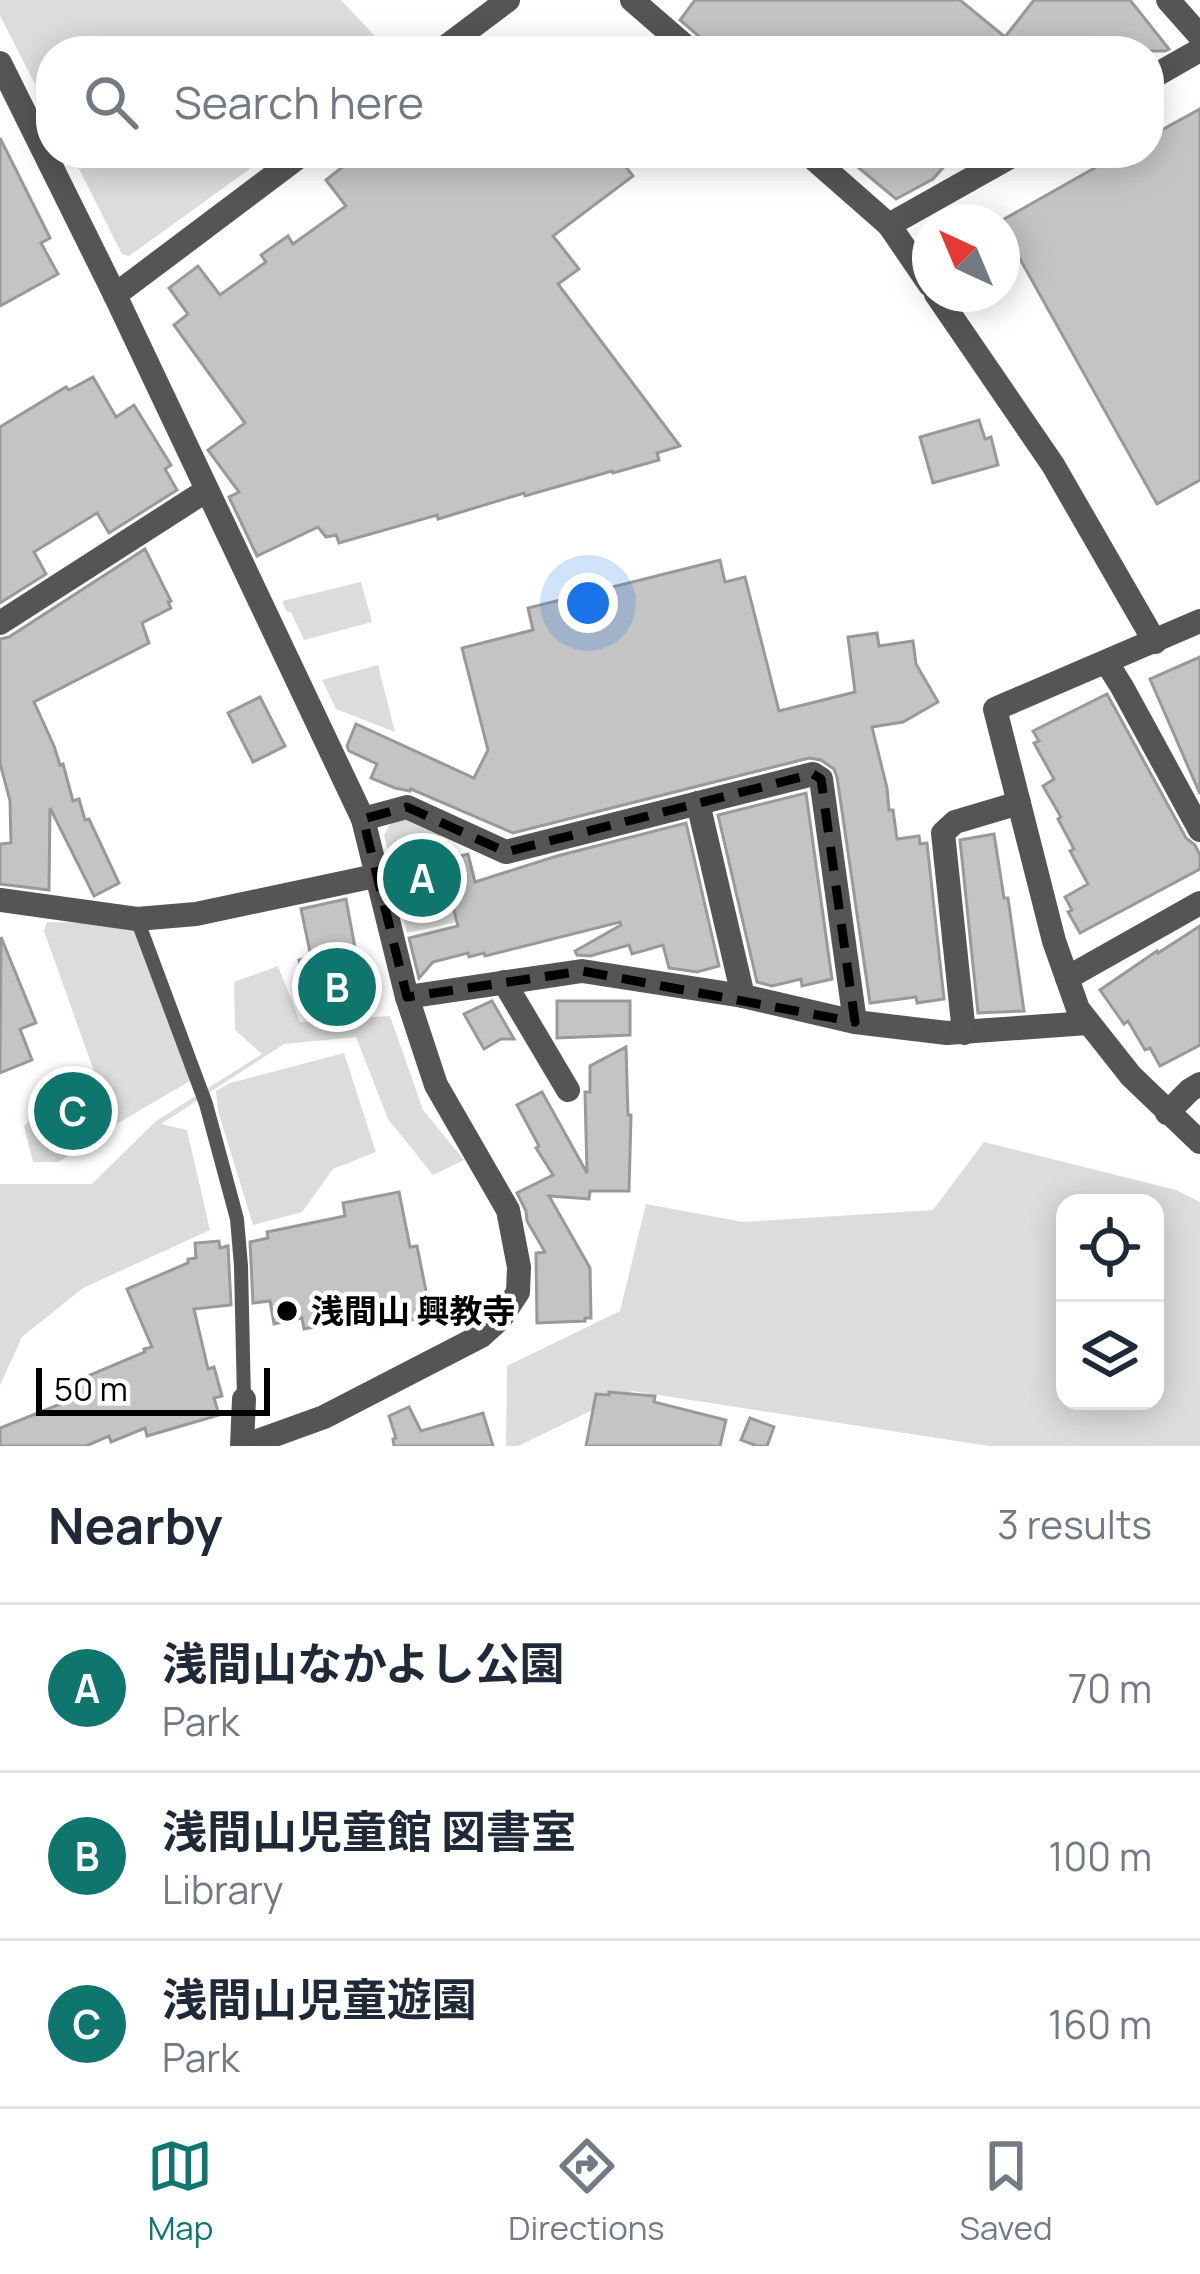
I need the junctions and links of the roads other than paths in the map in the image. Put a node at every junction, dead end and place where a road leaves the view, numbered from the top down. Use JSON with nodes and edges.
{"nodes":[{"id":1,"x":508,"y":0,"type":"edge"},
{"id":2,"x":632,"y":0,"type":"edge"},
{"id":3,"x":1168,"y":0,"type":"edge"},
{"id":4,"x":460,"y":36,"type":"edge"},
{"id":5,"x":674,"y":36,"type":"edge"},
{"id":6,"x":1200,"y":36,"type":"edge"},
{"id":7,"x":1200,"y":50,"type":"edge"},
{"id":8,"x":0,"y":63,"type":"edge"},
{"id":9,"x":1164,"y":70,"type":"edge"},
{"id":10,"x":9,"y":101,"type":"edge"},
{"id":11,"x":36,"y":150,"type":"edge"},
{"id":12,"x":46,"y":168,"type":"edge"},
{"id":13,"x":284,"y":168,"type":"edge"},
{"id":14,"x":824,"y":168,"type":"edge"},
{"id":15,"x":990,"y":168,"type":"edge"},
{"id":16,"x":889,"y":225,"type":"junction"},
{"id":17,"x":912,"y":259,"type":"edge"},
{"id":18,"x":115,"y":295,"type":"junction"},
{"id":19,"x":948,"y":312,"type":"edge"},
{"id":20,"x":207,"y":490,"type":"junction"},
{"id":21,"x":1200,"y":621,"type":"edge"},
{"id":22,"x":0,"y":623,"type":"edge"},
{"id":23,"x":1156,"y":642,"type":"junction"},
{"id":24,"x":1107,"y":663,"type":"junction"},
{"id":25,"x":698,"y":803,"type":"junction"},
{"id":26,"x":1019,"y":803,"type":"junction"},
{"id":27,"x":363,"y":819,"type":"junction"},
{"id":28,"x":1200,"y":830,"type":"edge"},
{"id":29,"x":375,"y":875,"type":"junction"},
{"id":30,"x":0,"y":899,"type":"edge"},
{"id":31,"x":1200,"y":903,"type":"edge"},
{"id":32,"x":137,"y":919,"type":"junction"},
{"id":33,"x":1067,"y":978,"type":"junction"},
{"id":34,"x":504,"y":982,"type":"junction"},
{"id":35,"x":743,"y":996,"type":"junction"},
{"id":36,"x":407,"y":997,"type":"junction"},
{"id":37,"x":855,"y":1022,"type":"junction"},
{"id":38,"x":1088,"y":1023,"type":"junction"},
{"id":39,"x":964,"y":1034,"type":"junction"},
{"id":40,"x":1200,"y":1084,"type":"edge"},
{"id":41,"x":568,"y":1090,"type":"dead end"},
{"id":42,"x":1167,"y":1113,"type":"junction"},
{"id":43,"x":1200,"y":1142,"type":"edge"},
{"id":44,"x":244,"y":1399,"type":"joint"},
{"id":45,"x":243,"y":1446,"type":"edge"}],
"edges":[{"from":1,"to":4,"type":"street"},
{"from":2,"to":5,"type":"street"},
{"from":3,"to":6,"type":"street"},
{"from":7,"to":9,"type":"street"},
{"from":8,"to":10,"type":"street"},
{"from":10,"to":11,"type":"street"},
{"from":12,"to":18,"type":"street"},
{"from":13,"to":18,"type":"street"},
{"from":14,"to":16,"type":"street"},
{"from":15,"to":16,"type":"street"},
{"from":16,"to":17,"type":"street"},
{"from":18,"to":20,"type":"street"},
{"from":19,"to":23,"type":"street"},
{"from":20,"to":22,"type":"street"},
{"from":20,"to":27,"type":"street"},
{"from":21,"to":23,"type":"street"},
{"from":23,"to":24,"type":"street"},
{"from":24,"to":26,"type":"street"},
{"from":24,"to":28,"type":"street"},
{"from":25,"to":27,"type":"street"},
{"from":25,"to":35,"type":"street"},
{"from":25,"to":37,"type":"street"},
{"from":26,"to":33,"type":"street"},
{"from":26,"to":39,"type":"street"},
{"from":27,"to":29,"type":"street"},
{"from":29,"to":32,"type":"street"},
{"from":29,"to":36,"type":"street"},
{"from":30,"to":32,"type":"street"},
{"from":31,"to":33,"type":"street"},
{"from":32,"to":44,"type":"lane"},
{"from":33,"to":38,"type":"street"},
{"from":34,"to":35,"type":"street"},
{"from":34,"to":36,"type":"street"},
{"from":34,"to":41,"type":"street"},
{"from":35,"to":37,"type":"street"},
{"from":36,"to":45,"type":"street"},
{"from":37,"to":39,"type":"street"},
{"from":38,"to":39,"type":"street"},
{"from":38,"to":42,"type":"street"},
{"from":40,"to":42,"type":"street"},
{"from":42,"to":43,"type":"street"},
{"from":44,"to":45,"type":"street"}]}
